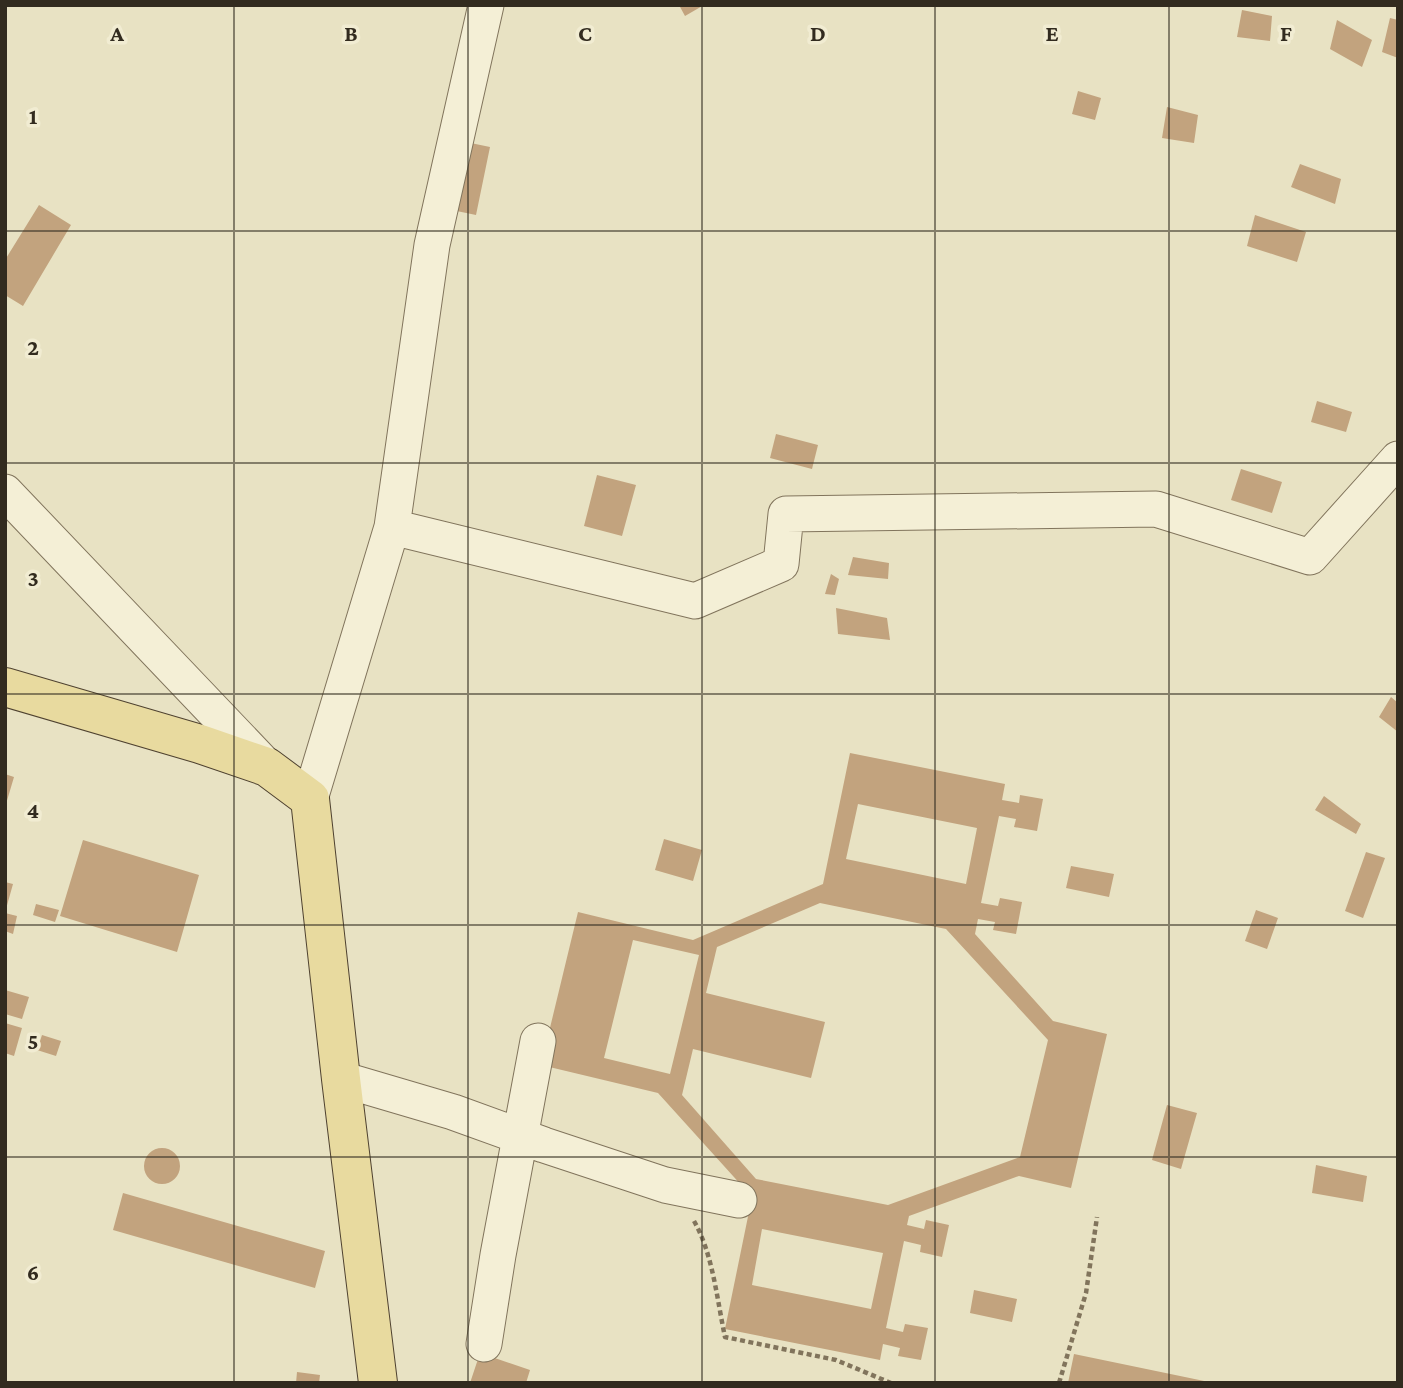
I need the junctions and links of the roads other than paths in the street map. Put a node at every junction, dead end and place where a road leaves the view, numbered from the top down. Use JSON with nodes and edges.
{"nodes":[{"id":1,"x":485,"y":5,"type":"edge"},
{"id":2,"x":1398,"y":459,"type":"edge"},
{"id":3,"x":5,"y":492,"type":"edge"},
{"id":4,"x":392,"y":527,"type":"junction"},
{"id":5,"x":5,"y":687,"type":"edge"},
{"id":6,"x":267,"y":767,"type":"junction"},
{"id":7,"x":310,"y":799,"type":"junction"},
{"id":8,"x":538,"y":1041,"type":"dead end"},
{"id":9,"x":341,"y":1079,"type":"junction"},
{"id":10,"x":519,"y":1136,"type":"junction"},
{"id":11,"x":739,"y":1200,"type":"dead end"},
{"id":12,"x":484,"y":1344,"type":"dead end"},
{"id":13,"x":379,"y":1383,"type":"edge"}],
"edges":[{"from":1,"to":4,"type":"street"},
{"from":2,"to":4,"type":"street"},
{"from":3,"to":6,"type":"street"},
{"from":4,"to":7,"type":"street"},
{"from":5,"to":6,"type":"main road"},
{"from":6,"to":7,"type":"main road"},
{"from":7,"to":9,"type":"main road"},
{"from":8,"to":10,"type":"street"},
{"from":9,"to":10,"type":"street"},
{"from":9,"to":13,"type":"main road"},
{"from":10,"to":11,"type":"street"},
{"from":10,"to":12,"type":"street"}]}
